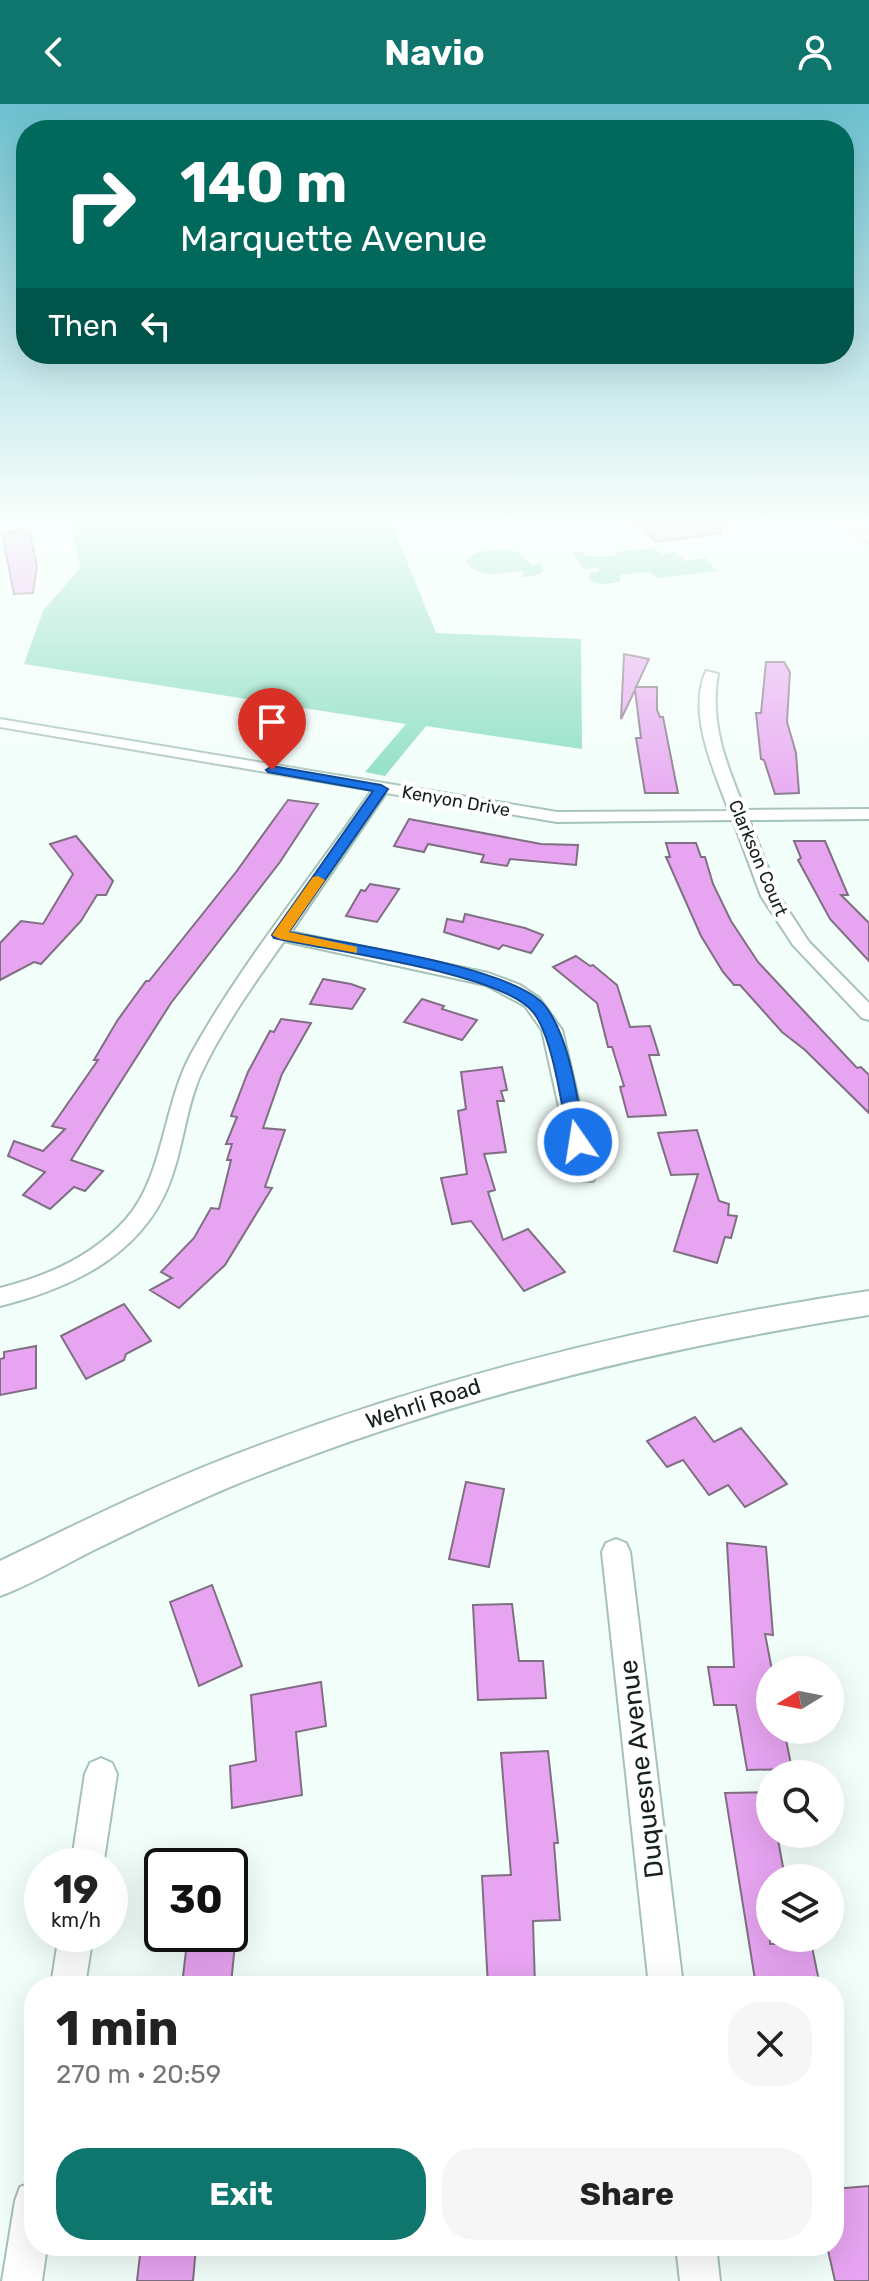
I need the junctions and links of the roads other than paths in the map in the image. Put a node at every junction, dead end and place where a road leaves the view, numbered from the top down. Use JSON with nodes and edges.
{"nodes":[{"id":1,"x":711,"y":674,"type":"dead end"},
{"id":2,"x":0,"y":723,"type":"edge"},
{"id":3,"x":381,"y":789,"type":"junction"},
{"id":4,"x":869,"y":814,"type":"edge"},
{"id":5,"x":739,"y":817,"type":"junction"},
{"id":6,"x":280,"y":935,"type":"junction"},
{"id":7,"x":869,"y":1014,"type":"edge"},
{"id":8,"x":585,"y":1175,"type":"dead end"},
{"id":9,"x":0,"y":1297,"type":"edge"},
{"id":10,"x":869,"y":1303,"type":"edge"},
{"id":11,"x":616,"y":1552,"type":"dead end"},
{"id":12,"x":0,"y":1579,"type":"edge"},
{"id":13,"x":101,"y":1774,"type":"dead end"},
{"id":14,"x":90,"y":1848,"type":"edge"},
{"id":15,"x":73,"y":1952,"type":"edge"},
{"id":16,"x":70,"y":1976,"type":"edge"},
{"id":17,"x":665,"y":1976,"type":"edge"},
{"id":18,"x":26,"y":2256,"type":"edge"},
{"id":19,"x":697,"y":2256,"type":"edge"},
{"id":20,"x":22,"y":2281,"type":"edge"},
{"id":21,"x":700,"y":2281,"type":"edge"}],
"edges":[{"from":1,"to":5,"type":"street","name":"Clarkson Court"},
{"from":2,"to":3,"type":"street","name":"Kenyon Drive"},
{"from":3,"to":5,"type":"street","name":"Kenyon Drive"},
{"from":3,"to":6,"type":"street"},
{"from":4,"to":5,"type":"street","name":"Kenyon Drive"},
{"from":5,"to":7,"type":"street","name":"Clarkson Court"},
{"from":6,"to":8,"type":"street"},
{"from":6,"to":9,"type":"street"},
{"from":10,"to":12,"type":"street","name":"Wehrli Road"},
{"from":11,"to":17,"type":"street","name":"Duquesne Avenue"},
{"from":13,"to":14,"type":"street"},
{"from":15,"to":16,"type":"street"},
{"from":18,"to":20,"type":"street"},
{"from":19,"to":21,"type":"street"}]}
